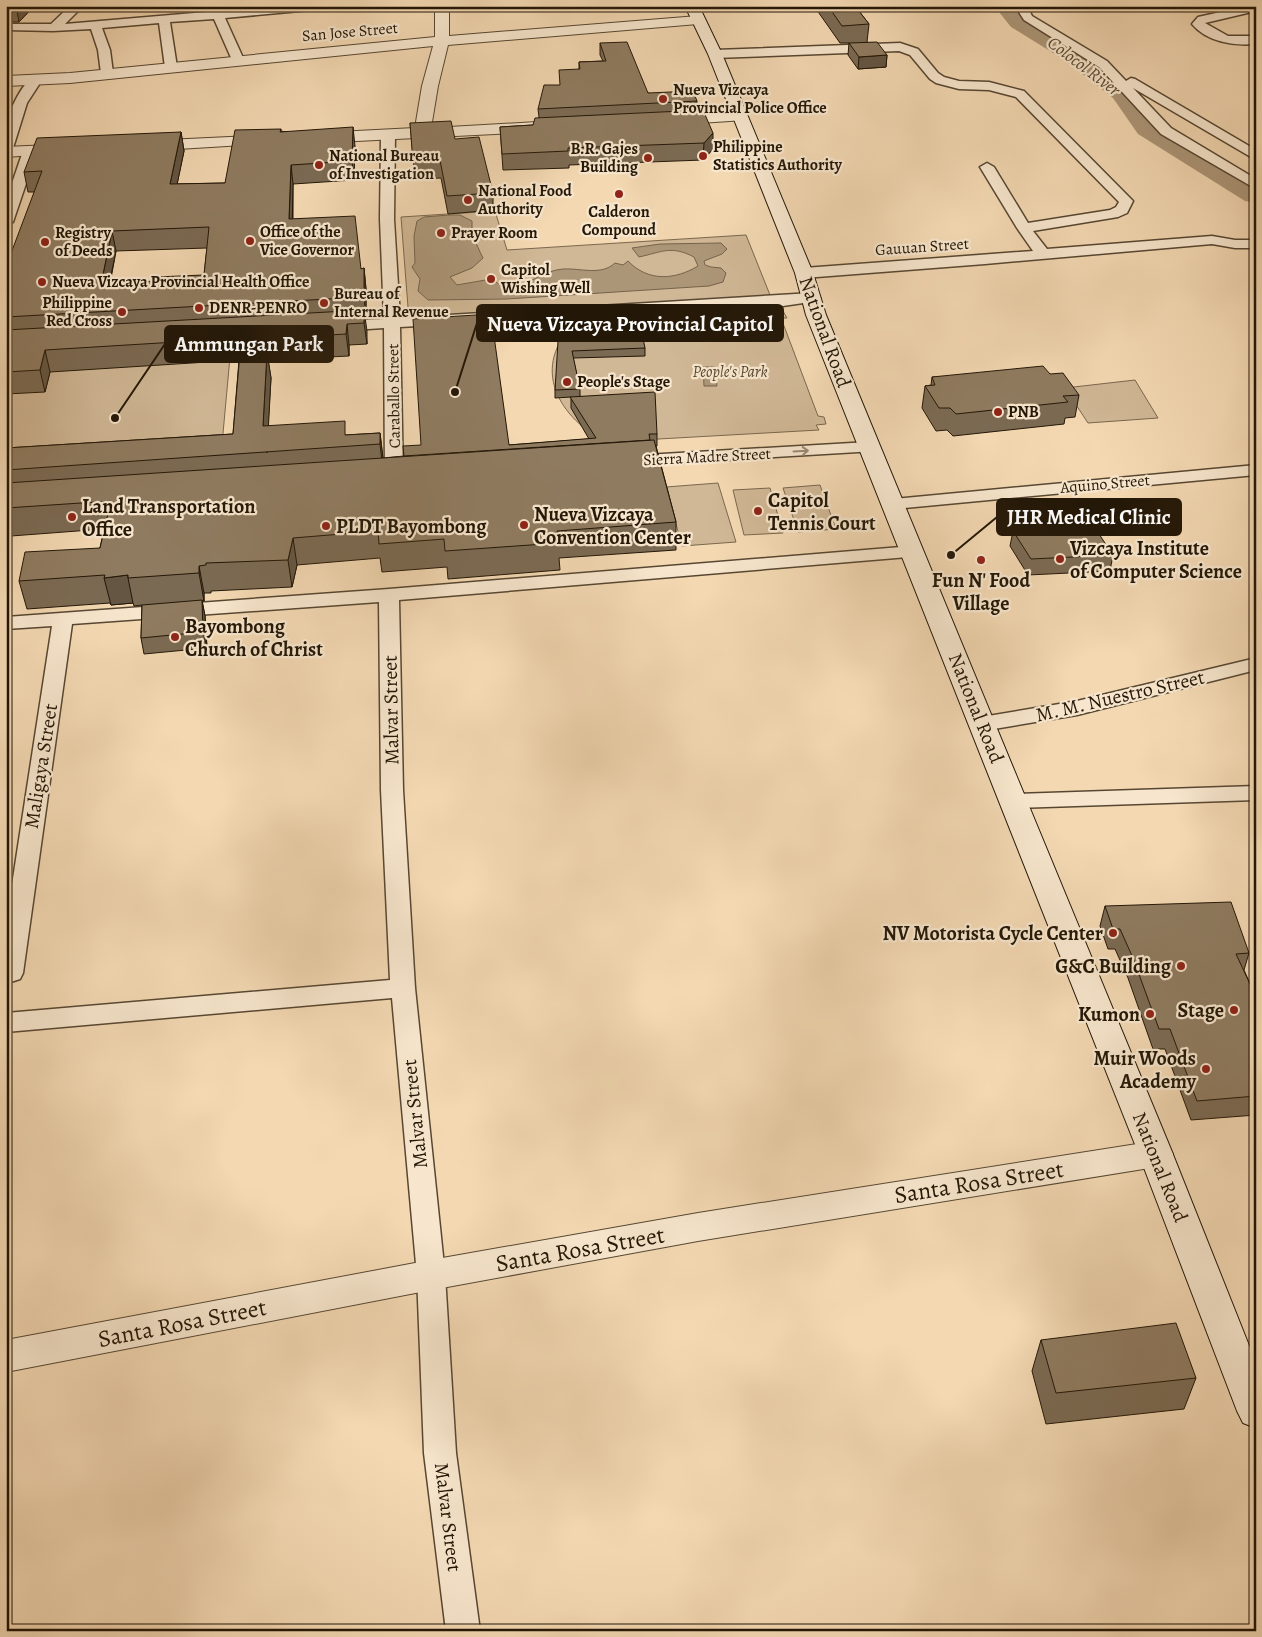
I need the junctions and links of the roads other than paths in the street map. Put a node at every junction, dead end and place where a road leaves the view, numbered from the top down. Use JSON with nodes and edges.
{"nodes":[{"id":1,"x":77,"y":6,"type":"edge"},
{"id":2,"x":322,"y":6,"type":"edge"},
{"id":3,"x":442,"y":6,"type":"edge"},
{"id":4,"x":1020,"y":6,"type":"edge"},
{"id":5,"x":1208,"y":6,"type":"edge"},
{"id":6,"x":1256,"y":8,"type":"edge"},
{"id":7,"x":695,"y":13,"type":"edge"},
{"id":8,"x":1224,"y":14,"type":"junction"},
{"id":9,"x":218,"y":15,"type":"junction"},
{"id":10,"x":164,"y":19,"type":"junction"},
{"id":11,"x":95,"y":26,"type":"junction"},
{"id":12,"x":6,"y":27,"type":"edge"},
{"id":13,"x":53,"y":28,"type":"junction"},
{"id":14,"x":1256,"y":40,"type":"edge"},
{"id":15,"x":442,"y":41,"type":"junction"},
{"id":16,"x":715,"y":54,"type":"junction"},
{"id":17,"x":238,"y":60,"type":"junction"},
{"id":18,"x":1103,"y":64,"type":"junction"},
{"id":19,"x":171,"y":67,"type":"junction"},
{"id":20,"x":107,"y":73,"type":"junction"},
{"id":21,"x":36,"y":80,"type":"junction"},
{"id":22,"x":6,"y":81,"type":"edge"},
{"id":23,"x":739,"y":117,"type":"junction"},
{"id":24,"x":658,"y":121,"type":"edge"},
{"id":25,"x":550,"y":126,"type":"edge"},
{"id":26,"x":422,"y":132,"type":"junction"},
{"id":27,"x":388,"y":135,"type":"junction"},
{"id":28,"x":130,"y":146,"type":"edge"},
{"id":29,"x":90,"y":148,"type":"edge"},
{"id":30,"x":6,"y":150,"type":"edge"},
{"id":31,"x":30,"y":150,"type":"junction"},
{"id":32,"x":1256,"y":156,"type":"edge"},
{"id":33,"x":987,"y":167,"type":"dead end"},
{"id":34,"x":1256,"y":185,"type":"edge"},
{"id":35,"x":6,"y":222,"type":"edge"},
{"id":36,"x":1024,"y":228,"type":"junction"},
{"id":37,"x":1256,"y":244,"type":"edge"},
{"id":38,"x":1043,"y":254,"type":"junction"},
{"id":39,"x":804,"y":273,"type":"junction"},
{"id":40,"x":812,"y":298,"type":"junction"},
{"id":41,"x":392,"y":322,"type":"junction"},
{"id":42,"x":326,"y":326,"type":"edge"},
{"id":43,"x":869,"y":447,"type":"junction"},
{"id":44,"x":613,"y":462,"type":"edge"},
{"id":45,"x":1256,"y":470,"type":"edge"},
{"id":46,"x":414,"y":476,"type":"edge"},
{"id":47,"x":394,"y":477,"type":"junction"},
{"id":48,"x":375,"y":479,"type":"edge"},
{"id":49,"x":894,"y":504,"type":"junction"},
{"id":50,"x":913,"y":552,"type":"junction"},
{"id":51,"x":389,"y":596,"type":"junction"},
{"id":52,"x":63,"y":619,"type":"junction"},
{"id":53,"x":6,"y":623,"type":"edge"},
{"id":54,"x":1256,"y":664,"type":"edge"},
{"id":55,"x":982,"y":724,"type":"junction"},
{"id":56,"x":1256,"y":792,"type":"edge"},
{"id":57,"x":1014,"y":801,"type":"junction"},
{"id":58,"x":11,"y":973,"type":"dead end"},
{"id":59,"x":403,"y":988,"type":"junction"},
{"id":60,"x":6,"y":1022,"type":"edge"},
{"id":61,"x":1156,"y":1154,"type":"junction"},
{"id":62,"x":431,"y":1275,"type":"junction"},
{"id":63,"x":6,"y":1356,"type":"edge"},
{"id":64,"x":1256,"y":1411,"type":"edge"},
{"id":65,"x":463,"y":1631,"type":"edge"}],
"edges":[{"from":1,"to":13,"type":"street"},
{"from":2,"to":9,"type":"street"},
{"from":3,"to":15,"type":"street"},
{"from":4,"to":18,"type":"street"},
{"from":5,"to":8,"type":"street"},
{"from":6,"to":8,"type":"street"},
{"from":7,"to":15,"type":"street","name":"San Jose Street"},
{"from":7,"to":16,"type":"street","name":"National Road"},
{"from":8,"to":14,"type":"street"},
{"from":9,"to":10,"type":"street"},
{"from":9,"to":17,"type":"street"},
{"from":10,"to":11,"type":"street"},
{"from":10,"to":19,"type":"street"},
{"from":11,"to":13,"type":"street"},
{"from":11,"to":20,"type":"street"},
{"from":12,"to":13,"type":"street"},
{"from":15,"to":17,"type":"street","name":"San Jose Street"},
{"from":15,"to":26,"type":"street"},
{"from":16,"to":23,"type":"street","name":"National Road"},
{"from":16,"to":36,"type":"street"},
{"from":17,"to":19,"type":"street","name":"San Jose Street"},
{"from":18,"to":32,"type":"street"},
{"from":18,"to":34,"type":"street"},
{"from":19,"to":20,"type":"street","name":"San Jose Street"},
{"from":20,"to":21,"type":"street","name":"San Jose Street"},
{"from":21,"to":22,"type":"street","name":"San Jose Street"},
{"from":21,"to":30,"type":"street"},
{"from":23,"to":24,"type":"street"},
{"from":23,"to":39,"type":"street","name":"National Road"},
{"from":25,"to":26,"type":"street"},
{"from":26,"to":27,"type":"street"},
{"from":27,"to":28,"type":"street"},
{"from":27,"to":41,"type":"street","name":"Caraballo Street"},
{"from":29,"to":31,"type":"street"},
{"from":30,"to":31,"type":"street"},
{"from":31,"to":35,"type":"street"},
{"from":33,"to":36,"type":"street"},
{"from":36,"to":38,"type":"street"},
{"from":37,"to":38,"type":"street","name":"Gauuan Street"},
{"from":38,"to":39,"type":"street","name":"Gauuan Street"},
{"from":39,"to":40,"type":"street","name":"National Road"},
{"from":40,"to":41,"type":"street"},
{"from":40,"to":43,"type":"street","name":"National Road"},
{"from":41,"to":42,"type":"street"},
{"from":41,"to":47,"type":"street","name":"Caraballo Street"},
{"from":44,"to":43,"type":"street","name":"Sierra Madre Street","one_way":true},
{"from":43,"to":49,"type":"street","name":"National Road"},
{"from":45,"to":49,"type":"street","name":"Aquino Street"},
{"from":46,"to":47,"type":"street"},
{"from":47,"to":48,"type":"street"},
{"from":49,"to":50,"type":"street","name":"National Road"},
{"from":50,"to":51,"type":"street"},
{"from":50,"to":55,"type":"street","name":"National Road"},
{"from":51,"to":52,"type":"street"},
{"from":51,"to":59,"type":"street","name":"Malvar Street"},
{"from":52,"to":53,"type":"street"},
{"from":52,"to":58,"type":"street","name":"Maligaya Street"},
{"from":54,"to":55,"type":"street","name":"M. M. Nuestro Street"},
{"from":55,"to":57,"type":"street","name":"National Road"},
{"from":56,"to":57,"type":"street"},
{"from":57,"to":61,"type":"street","name":"National Road"},
{"from":59,"to":60,"type":"street"},
{"from":59,"to":62,"type":"street","name":"Malvar Street"},
{"from":61,"to":62,"type":"street","name":"Santa Rosa Street"},
{"from":61,"to":64,"type":"street","name":"National Road"},
{"from":62,"to":63,"type":"street","name":"Santa Rosa Street"},
{"from":62,"to":65,"type":"street","name":"Malvar Street"}]}
